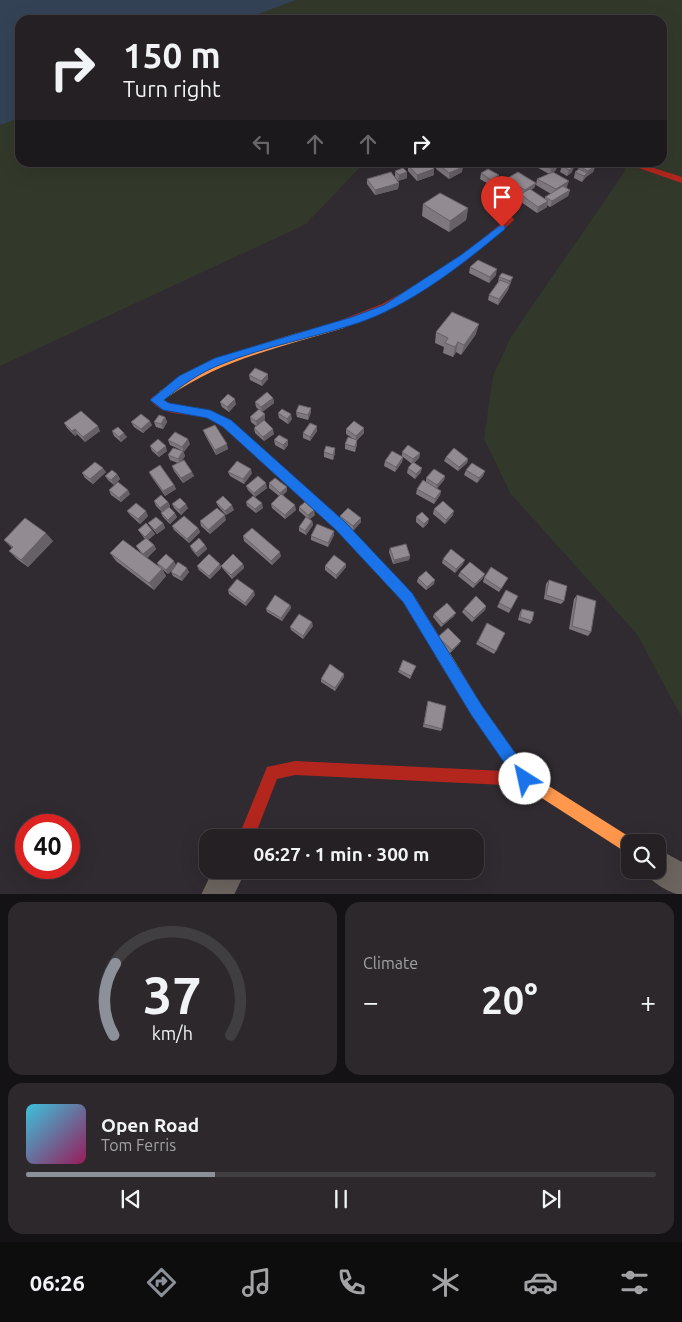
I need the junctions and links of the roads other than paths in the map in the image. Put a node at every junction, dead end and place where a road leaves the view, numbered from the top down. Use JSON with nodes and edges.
{"nodes":[{"id":1,"x":641,"y":167,"type":"edge"},
{"id":2,"x":682,"y":180,"type":"edge"},
{"id":3,"x":510,"y":220,"type":"dead end"},
{"id":4,"x":525,"y":779,"type":"junction"},
{"id":5,"x":250,"y":829,"type":"edge"},
{"id":6,"x":621,"y":841,"type":"edge"},
{"id":7,"x":666,"y":869,"type":"edge"},
{"id":8,"x":226,"y":879,"type":"edge"},
{"id":9,"x":682,"y":880,"type":"edge"},
{"id":10,"x":218,"y":894,"type":"edge"}],
"edges":[{"from":1,"to":2,"type":"street"},
{"from":3,"to":4,"type":"street"},
{"from":4,"to":5,"type":"street"},
{"from":4,"to":6,"type":"street"},
{"from":7,"to":9,"type":"street"},
{"from":8,"to":10,"type":"street"}]}
